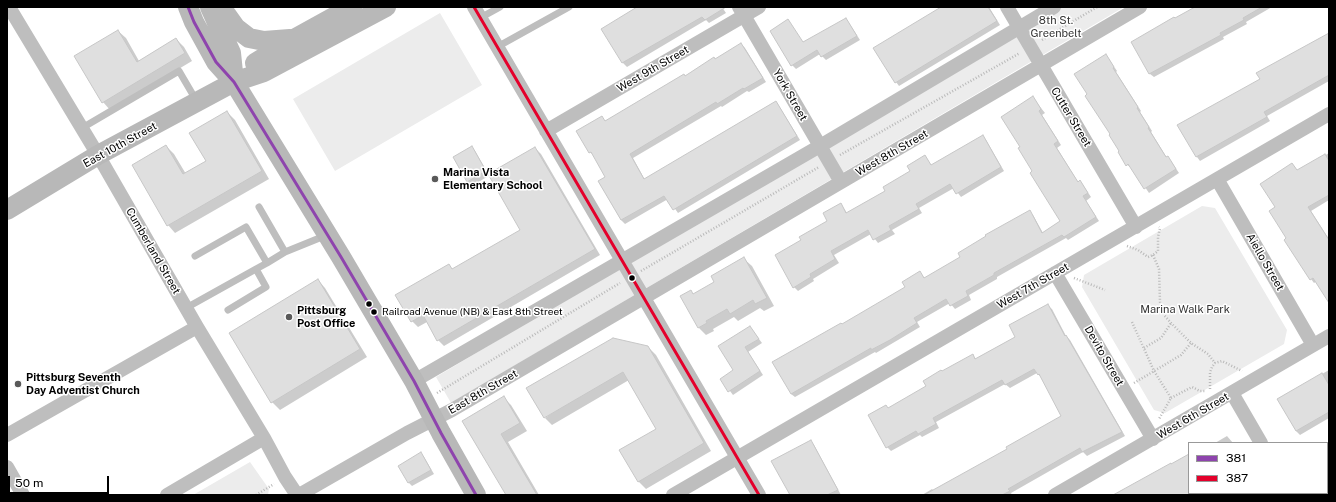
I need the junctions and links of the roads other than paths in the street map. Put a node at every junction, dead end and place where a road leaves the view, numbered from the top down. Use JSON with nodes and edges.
{"nodes":[{"id":1,"x":9,"y":7,"type":"edge"},
{"id":2,"x":188,"y":7,"type":"edge"},
{"id":3,"x":210,"y":7,"type":"edge"},
{"id":4,"x":221,"y":7,"type":"edge"},
{"id":5,"x":386,"y":7,"type":"edge"},
{"id":6,"x":500,"y":7,"type":"edge"},
{"id":7,"x":569,"y":7,"type":"edge"},
{"id":8,"x":759,"y":7,"type":"edge"},
{"id":9,"x":1007,"y":7,"type":"edge"},
{"id":10,"x":1054,"y":7,"type":"edge"},
{"id":11,"x":1140,"y":7,"type":"edge"},
{"id":12,"x":345,"y":9,"type":"edge"},
{"id":13,"x":741,"y":12,"type":"edge"},
{"id":14,"x":477,"y":13,"type":"edge"},
{"id":15,"x":1019,"y":28,"type":"junction"},
{"id":16,"x":294,"y":39,"type":"junction"},
{"id":17,"x":497,"y":47,"type":"junction"},
{"id":18,"x":1040,"y":66,"type":"junction"},
{"id":19,"x":234,"y":82,"type":"junction"},
{"id":20,"x":197,"y":102,"type":"junction"},
{"id":21,"x":1329,"y":114,"type":"edge"},
{"id":22,"x":82,"y":128,"type":"junction"},
{"id":23,"x":546,"y":131,"type":"junction"},
{"id":24,"x":820,"y":146,"type":"junction"},
{"id":25,"x":98,"y":155,"type":"junction"},
{"id":26,"x":1217,"y":180,"type":"junction"},
{"id":27,"x":840,"y":182,"type":"junction"},
{"id":28,"x":259,"y":207,"type":"dead end"},
{"id":29,"x":7,"y":210,"type":"edge"},
{"id":30,"x":1136,"y":227,"type":"junction"},
{"id":31,"x":327,"y":235,"type":"junction"},
{"id":32,"x":285,"y":252,"type":"junction"},
{"id":33,"x":195,"y":256,"type":"dead end"},
{"id":34,"x":622,"y":260,"type":"junction"},
{"id":35,"x":267,"y":263,"type":"junction"},
{"id":36,"x":256,"y":269,"type":"junction"},
{"id":37,"x":1055,"y":273,"type":"junction"},
{"id":38,"x":644,"y":298,"type":"junction"},
{"id":39,"x":186,"y":308,"type":"junction"},
{"id":40,"x":228,"y":310,"type":"dead end"},
{"id":41,"x":197,"y":328,"type":"junction"},
{"id":42,"x":1329,"y":336,"type":"edge"},
{"id":43,"x":1313,"y":345,"type":"junction"},
{"id":44,"x":414,"y":381,"type":"junction"},
{"id":45,"x":1232,"y":393,"type":"junction"},
{"id":46,"x":434,"y":419,"type":"junction"},
{"id":47,"x":7,"y":434,"type":"edge"},
{"id":48,"x":264,"y":438,"type":"junction"},
{"id":49,"x":1153,"y":439,"type":"junction"},
{"id":50,"x":1261,"y":442,"type":"edge"},
{"id":51,"x":737,"y":458,"type":"junction"},
{"id":52,"x":7,"y":467,"type":"edge"},
{"id":53,"x":23,"y":495,"type":"edge"},
{"id":54,"x":167,"y":495,"type":"edge"},
{"id":55,"x":298,"y":495,"type":"edge"},
{"id":56,"x":476,"y":495,"type":"edge"},
{"id":57,"x":673,"y":495,"type":"edge"},
{"id":58,"x":758,"y":495,"type":"edge"},
{"id":59,"x":1055,"y":495,"type":"edge"}],
"edges":[{"from":1,"to":22,"type":"street","name":"Cumberland Street"},
{"from":2,"to":19,"type":"main road"},
{"from":3,"to":19,"type":"main road"},
{"from":4,"to":16,"type":"main road"},
{"from":5,"to":19,"type":"main road","name":"East 10th Street"},
{"from":6,"to":14,"type":"lane"},
{"from":7,"to":17,"type":"lane"},
{"from":8,"to":13,"type":"street","name":"West 9th Street"},
{"from":9,"to":15,"type":"street","name":"Cutter Street"},
{"from":10,"to":15,"type":"street"},
{"from":11,"to":18,"type":"street","name":"West 8th Street"},
{"from":12,"to":16,"type":"main road","name":"East 10th Street"},
{"from":13,"to":23,"type":"street","name":"West 9th Street"},
{"from":13,"to":24,"type":"street","name":"York Street"},
{"from":14,"to":17,"type":"street"},
{"from":15,"to":18,"type":"street","name":"Cutter Street"},
{"from":15,"to":24,"type":"street"},
{"from":16,"to":19,"type":"main road","name":"East 10th Street"},
{"from":17,"to":23,"type":"street"},
{"from":18,"to":27,"type":"street","name":"West 8th Street"},
{"from":18,"to":30,"type":"street","name":"Cutter Street"},
{"from":19,"to":20,"type":"main road","name":"East 10th Street"},
{"from":19,"to":31,"type":"main road"},
{"from":20,"to":22,"type":"lane"},
{"from":20,"to":25,"type":"main road","name":"East 10th Street"},
{"from":21,"to":26,"type":"street","name":"West 7th Street"},
{"from":22,"to":25,"type":"street","name":"Cumberland Street"},
{"from":23,"to":34,"type":"street"},
{"from":24,"to":27,"type":"street","name":"York Street"},
{"from":24,"to":34,"type":"street"},
{"from":25,"to":29,"type":"main road","name":"East 10th Street"},
{"from":25,"to":39,"type":"street","name":"Cumberland Street"},
{"from":26,"to":30,"type":"street","name":"West 7th Street"},
{"from":26,"to":43,"type":"street","name":"Aiello Street"},
{"from":27,"to":38,"type":"street","name":"West 8th Street"},
{"from":28,"to":32,"type":"lane"},
{"from":30,"to":37,"type":"street","name":"West 7th Street"},
{"from":31,"to":32,"type":"lane"},
{"from":31,"to":44,"type":"main road"},
{"from":32,"to":35,"type":"lane"},
{"from":33,"to":35,"type":"lane"},
{"from":34,"to":38,"type":"street"},
{"from":34,"to":44,"type":"street"},
{"from":35,"to":36,"type":"lane"},
{"from":36,"to":39,"type":"lane"},
{"from":36,"to":40,"type":"lane"},
{"from":37,"to":49,"type":"street","name":"Devito Street"},
{"from":37,"to":51,"type":"street","name":"West 7th Street"},
{"from":38,"to":46,"type":"street","name":"East 8th Street"},
{"from":38,"to":51,"type":"street"},
{"from":39,"to":41,"type":"street","name":"Cumberland Street"},
{"from":41,"to":47,"type":"street"},
{"from":41,"to":48,"type":"street","name":"Cumberland Street"},
{"from":42,"to":43,"type":"street","name":"West 6th Street"},
{"from":43,"to":45,"type":"street","name":"West 6th Street"},
{"from":44,"to":46,"type":"main road"},
{"from":45,"to":49,"type":"street","name":"West 6th Street"},
{"from":45,"to":50,"type":"street"},
{"from":46,"to":55,"type":"street","name":"East 8th Street"},
{"from":46,"to":56,"type":"main road"},
{"from":48,"to":54,"type":"street"},
{"from":48,"to":55,"type":"street","name":"Cumberland Street"},
{"from":49,"to":59,"type":"street","name":"West 6th Street"},
{"from":51,"to":57,"type":"street","name":"West 7th Street"},
{"from":51,"to":58,"type":"street"},
{"from":52,"to":53,"type":"street"}]}
